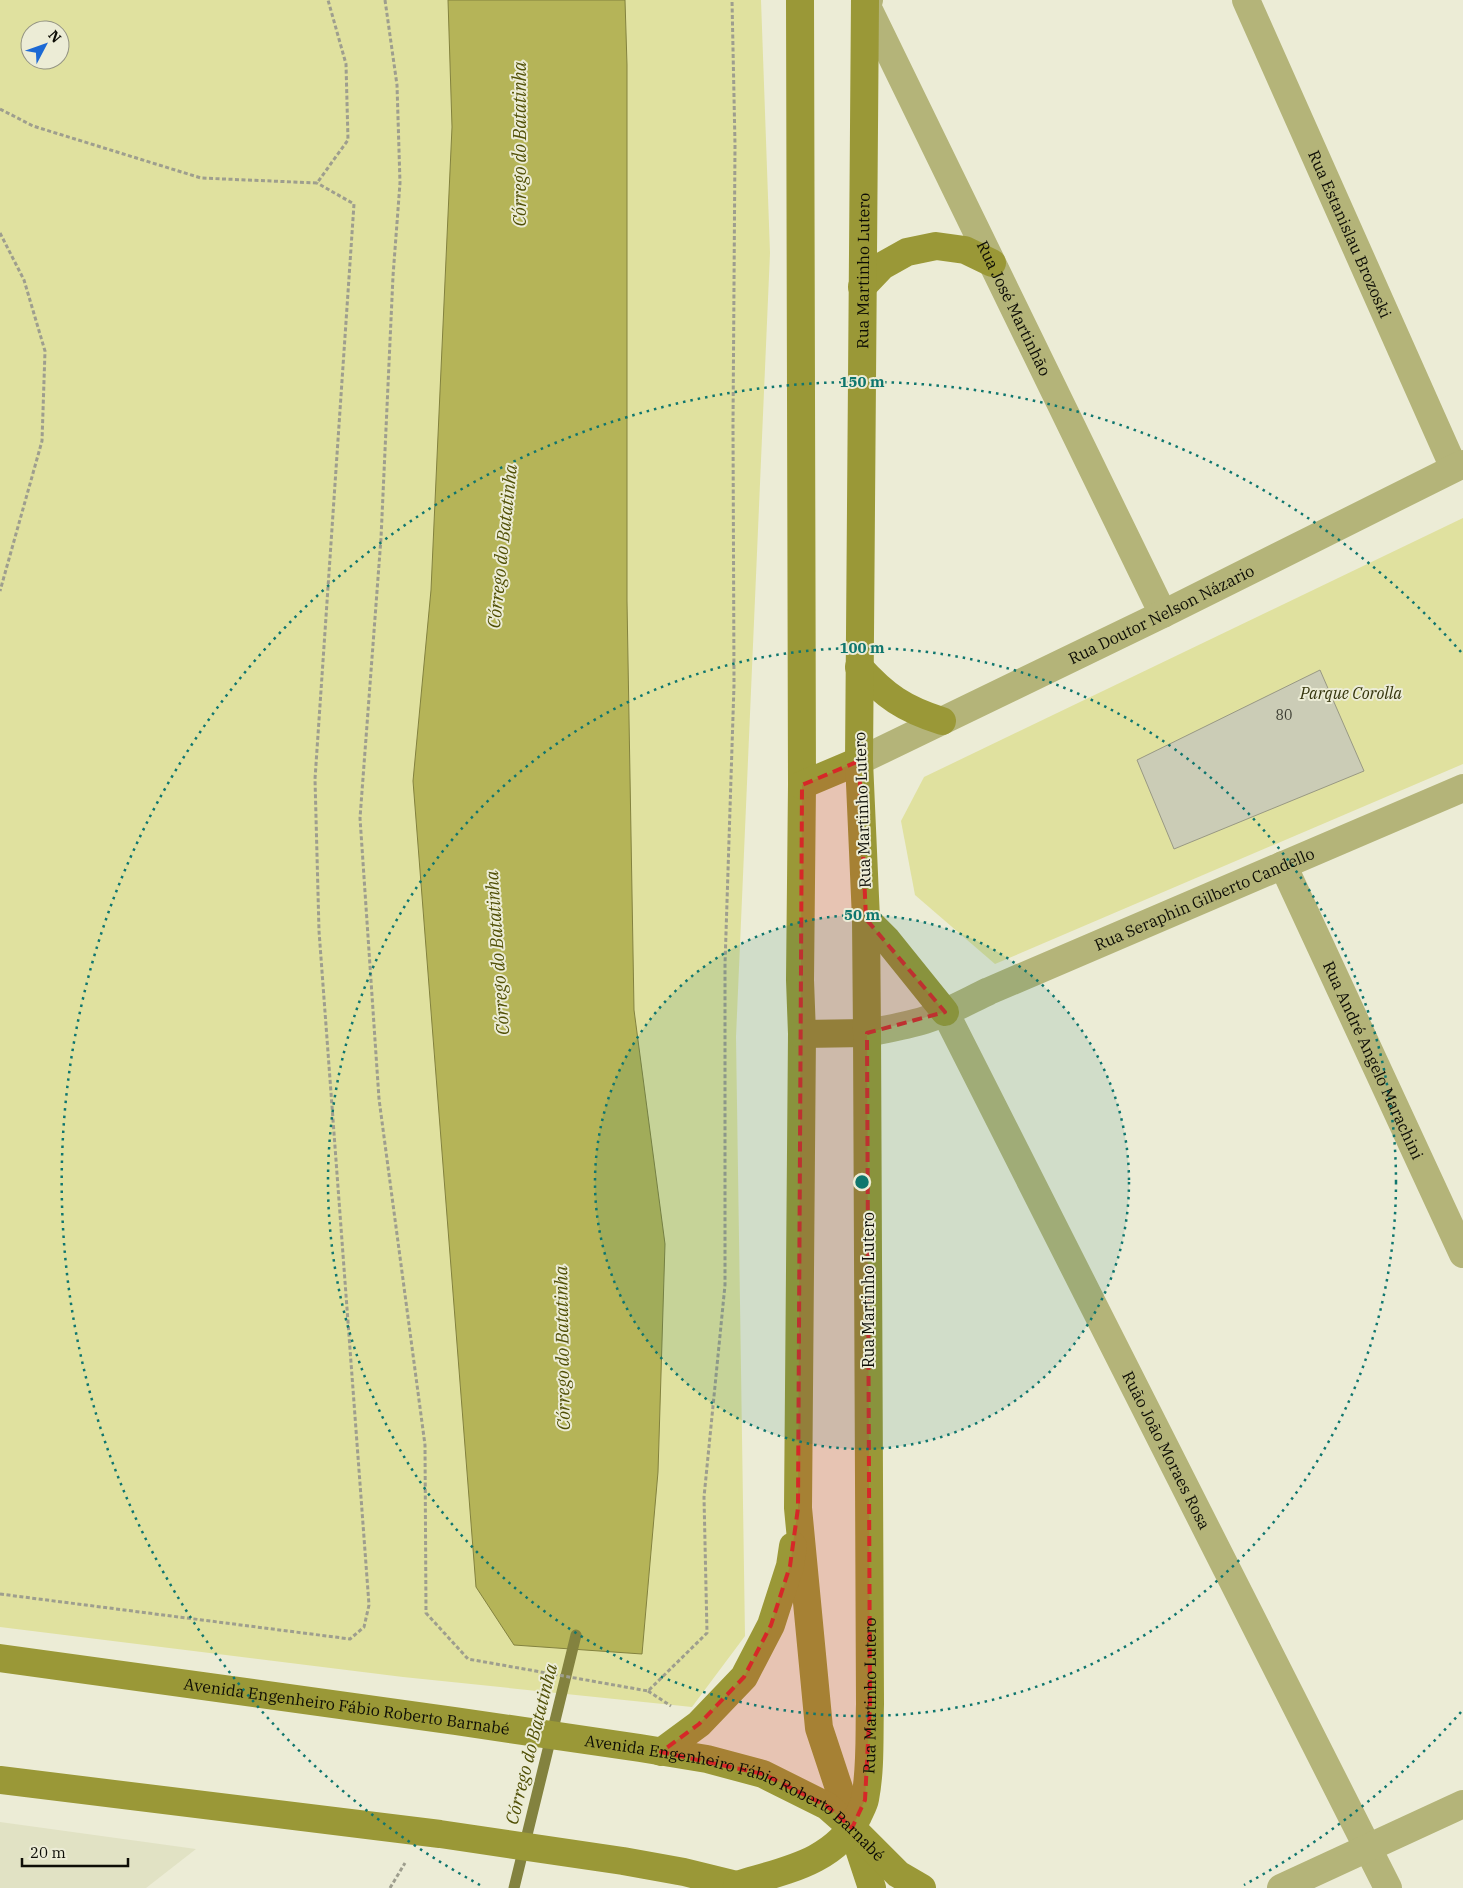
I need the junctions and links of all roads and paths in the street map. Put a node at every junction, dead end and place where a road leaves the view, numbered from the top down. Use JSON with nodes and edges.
{"nodes":[{"id":1,"x":328,"y":0,"type":"edge"},
{"id":2,"x":385,"y":0,"type":"edge"},
{"id":3,"x":732,"y":0,"type":"edge"},
{"id":4,"x":800,"y":0,"type":"edge"},
{"id":5,"x":1246,"y":0,"type":"edge"},
{"id":6,"x":867,"y":1,"type":"edge"},
{"id":7,"x":0,"y":109,"type":"edge"},
{"id":8,"x":317,"y":183,"type":"junction"},
{"id":9,"x":0,"y":234,"type":"edge"},
{"id":10,"x":992,"y":262,"type":"junction"},
{"id":11,"x":862,"y":287,"type":"junction"},
{"id":12,"x":1459,"y":466,"type":"edge"},
{"id":13,"x":0,"y":591,"type":"edge"},
{"id":14,"x":1162,"y":614,"type":"junction"},
{"id":15,"x":859,"y":667,"type":"junction"},
{"id":16,"x":942,"y":721,"type":"junction"},
{"id":17,"x":859,"y":761,"type":"junction"},
{"id":18,"x":802,"y":784,"type":"junction"},
{"id":19,"x":1463,"y":788,"type":"edge"},
{"id":20,"x":1283,"y":865,"type":"junction"},
{"id":21,"x":866,"y":919,"type":"junction"},
{"id":22,"x":946,"y":1012,"type":"junction"},
{"id":23,"x":867,"y":1033,"type":"junction"},
{"id":24,"x":802,"y":1034,"type":"junction"},
{"id":25,"x":1463,"y":1254,"type":"edge"},
{"id":26,"x":798,"y":1508,"type":"junction"},
{"id":27,"x":0,"y":1594,"type":"edge"},
{"id":28,"x":0,"y":1658,"type":"edge"},
{"id":29,"x":651,"y":1750,"type":"junction"},
{"id":30,"x":0,"y":1780,"type":"edge"},
{"id":31,"x":1463,"y":1804,"type":"edge"},
{"id":32,"x":852,"y":1828,"type":"junction"},
{"id":33,"x":1368,"y":1848,"type":"junction"},
{"id":34,"x":737,"y":1885,"type":"junction"},
{"id":35,"x":765,"y":1888,"type":"edge"},
{"id":36,"x":872,"y":1888,"type":"edge"},
{"id":37,"x":922,"y":1888,"type":"edge"},
{"id":38,"x":1281,"y":1888,"type":"edge"},
{"id":39,"x":1388,"y":1888,"type":"edge"}],
"edges":[{"from":1,"to":8,"type":"path"},
{"from":2,"to":3,"type":"path"},
{"from":4,"to":18,"type":"main road"},
{"from":5,"to":12,"type":"street","name":"Rua Estanislau Brozoski"},
{"from":6,"to":10,"type":"street","name":"Rua José Martinhão"},
{"from":6,"to":11,"type":"main road","name":"Rua Martinho Lutero"},
{"from":7,"to":8,"type":"path"},
{"from":8,"to":27,"type":"path"},
{"from":9,"to":13,"type":"path"},
{"from":10,"to":11,"type":"main road"},
{"from":10,"to":14,"type":"street","name":"Rua José Martinhão"},
{"from":11,"to":15,"type":"main road","name":"Rua Martinho Lutero"},
{"from":12,"to":14,"type":"street","name":"Rua Doutor Nelson Názario"},
{"from":14,"to":16,"type":"street","name":"Rua Doutor Nelson Názario"},
{"from":15,"to":16,"type":"main road"},
{"from":15,"to":17,"type":"main road","name":"Rua Martinho Lutero"},
{"from":16,"to":17,"type":"street","name":"Rua Doutor Nelson Názario"},
{"from":17,"to":18,"type":"main road"},
{"from":17,"to":21,"type":"main road","name":"Rua Martinho Lutero"},
{"from":18,"to":24,"type":"main road"},
{"from":19,"to":20,"type":"street","name":"Rua Seraphin Gilberto Candello"},
{"from":20,"to":22,"type":"street","name":"Rua Seraphin Gilberto Candello"},
{"from":20,"to":25,"type":"street","name":"Rua André Angelo Marachini"},
{"from":21,"to":22,"type":"main road"},
{"from":21,"to":23,"type":"main road","name":"Rua Martinho Lutero"},
{"from":22,"to":23,"type":"street","name":"Rua Seraphin Gilberto Candello"},
{"from":22,"to":33,"type":"street","name":"Ruão João Moraes Rosa"},
{"from":23,"to":24,"type":"main road"},
{"from":23,"to":32,"type":"main road","name":"Rua Martinho Lutero"},
{"from":24,"to":26,"type":"main road"},
{"from":26,"to":29,"type":"main road"},
{"from":26,"to":32,"type":"main road"},
{"from":28,"to":29,"type":"main road","name":"Avenida Engenheiro Fábio Roberto Barnabé"},
{"from":29,"to":32,"type":"main road","name":"Avenida Engenheiro Fábio Roberto Barnabé"},
{"from":30,"to":34,"type":"main road"},
{"from":31,"to":33,"type":"street"},
{"from":32,"to":34,"type":"main road","name":"Rua Martinho Lutero"},
{"from":32,"to":36,"type":"main road"},
{"from":32,"to":37,"type":"main road","name":"Avenida Engenheiro Fábio Roberto Barnabé"},
{"from":33,"to":38,"type":"street"},
{"from":33,"to":39,"type":"street","name":"Ruão João Moraes Rosa"},
{"from":34,"to":35,"type":"main road"}]}
